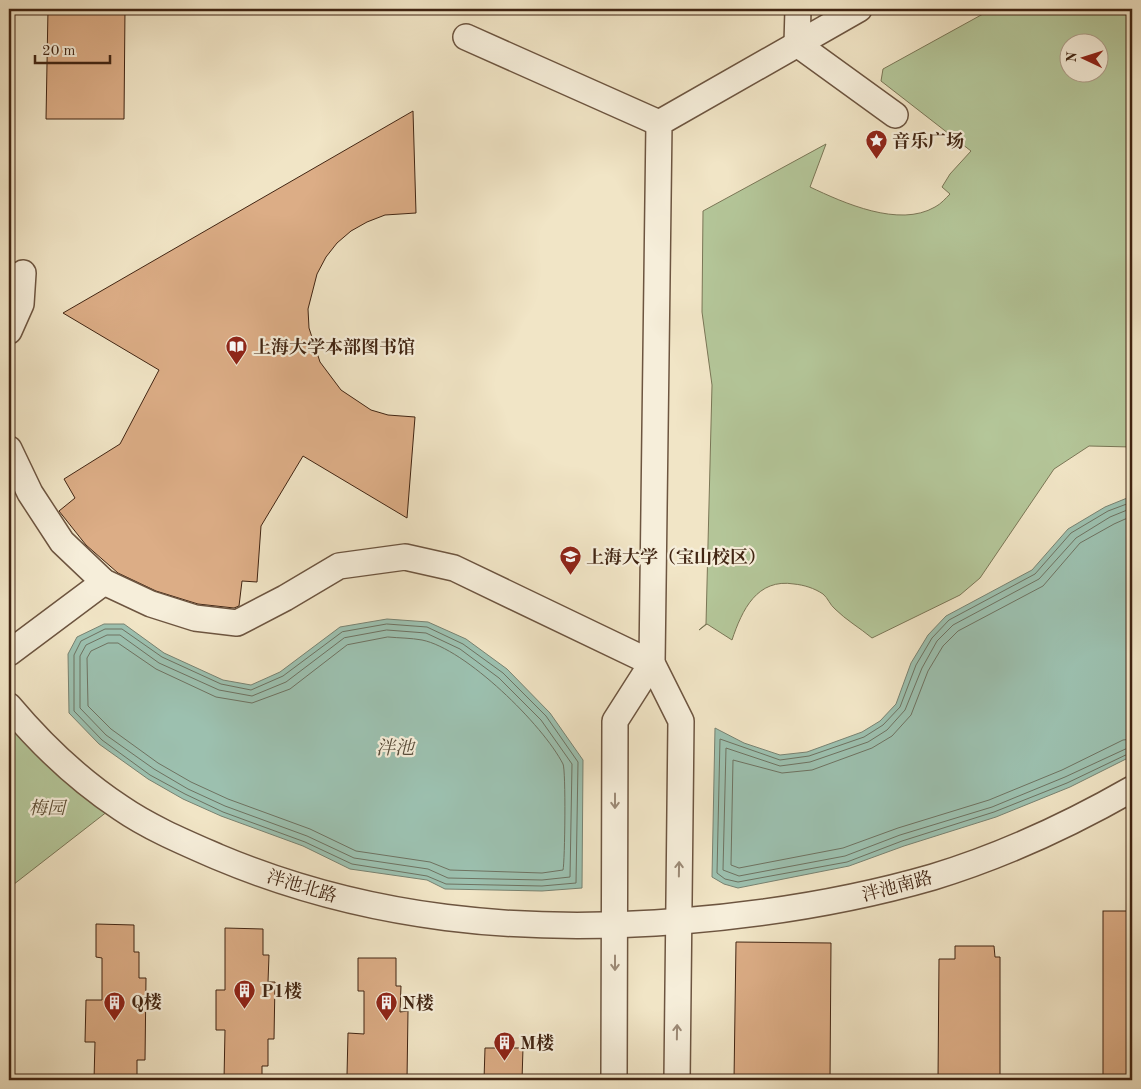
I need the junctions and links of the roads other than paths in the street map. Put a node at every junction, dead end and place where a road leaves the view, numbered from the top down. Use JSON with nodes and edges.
{"nodes":[{"id":1,"x":798,"y":9,"type":"edge"},
{"id":2,"x":859,"y":9,"type":"edge"},
{"id":3,"x":466,"y":37,"type":"dead end"},
{"id":4,"x":797,"y":44,"type":"junction"},
{"id":5,"x":895,"y":116,"type":"dead end"},
{"id":6,"x":659,"y":122,"type":"junction"},
{"id":7,"x":24,"y":273,"type":"dead end"},
{"id":8,"x":9,"y":331,"type":"edge"},
{"id":9,"x":9,"y":449,"type":"edge"},
{"id":10,"x":104,"y":582,"type":"junction"},
{"id":11,"x":9,"y":653,"type":"edge"},
{"id":12,"x":652,"y":663,"type":"junction"},
{"id":13,"x":9,"y":706,"type":"edge"},
{"id":14,"x":1132,"y":789,"type":"edge"},
{"id":15,"x":678,"y":922,"type":"junction"},
{"id":16,"x":646,"y":924,"type":"joint"},
{"id":17,"x":615,"y":926,"type":"junction"},
{"id":18,"x":614,"y":1080,"type":"edge"},
{"id":19,"x":676,"y":1080,"type":"edge"}],
"edges":[{"from":1,"to":4,"type":"street"},
{"from":2,"to":4,"type":"street"},
{"from":3,"to":6,"type":"street"},
{"from":4,"to":5,"type":"street"},
{"from":4,"to":6,"type":"street"},
{"from":6,"to":12,"type":"street"},
{"from":7,"to":8,"type":"street"},
{"from":9,"to":10,"type":"street"},
{"from":10,"to":11,"type":"street"},
{"from":10,"to":12,"type":"street"},
{"from":15,"to":12,"type":"street","one_way":true},
{"from":12,"to":17,"type":"street","one_way":true},
{"from":13,"to":17,"type":"street","name":"泮池北路"},
{"from":14,"to":15,"type":"street","name":"泮池南路"},
{"from":15,"to":16,"type":"street","name":"泮池南路"},
{"from":19,"to":15,"type":"street","one_way":true},
{"from":16,"to":17,"type":"street","name":"泮池北路"},
{"from":17,"to":18,"type":"street","one_way":true}]}
